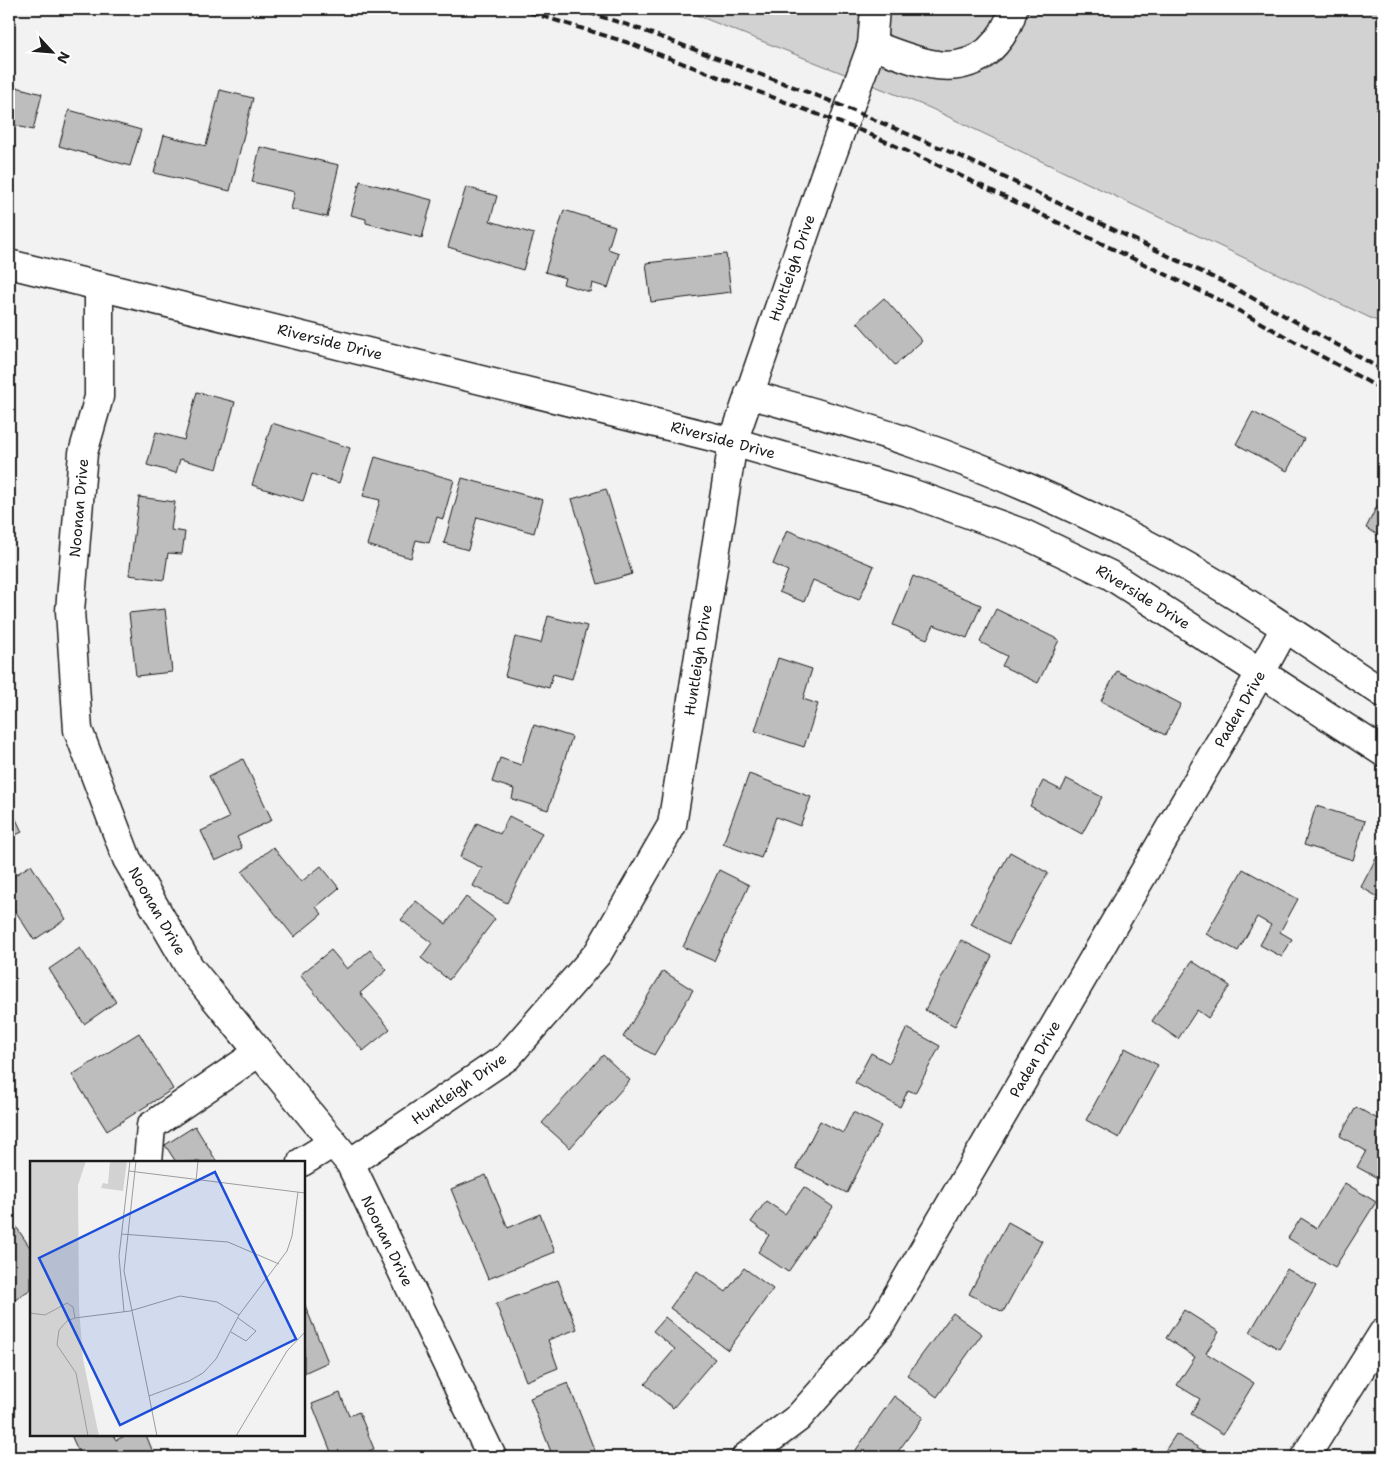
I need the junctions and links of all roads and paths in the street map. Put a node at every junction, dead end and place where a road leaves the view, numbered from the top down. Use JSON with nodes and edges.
{"nodes":[{"id":1,"x":875,"y":9,"type":"edge"},
{"id":2,"x":1013,"y":9,"type":"edge"},
{"id":3,"x":872,"y":45,"type":"junction"},
{"id":4,"x":9,"y":264,"type":"edge"},
{"id":5,"x":99,"y":286,"type":"junction"},
{"id":6,"x":749,"y":394,"type":"junction"},
{"id":7,"x":733,"y":442,"type":"junction"},
{"id":8,"x":1285,"y":628,"type":"junction"},
{"id":9,"x":1261,"y":672,"type":"junction"},
{"id":10,"x":1383,"y":693,"type":"edge"},
{"id":11,"x":1383,"y":752,"type":"edge"},
{"id":12,"x":259,"y":1052,"type":"junction"},
{"id":13,"x":333,"y":1143,"type":"junction"},
{"id":14,"x":148,"y":1161,"type":"edge"},
{"id":15,"x":304,"y":1161,"type":"edge"},
{"id":16,"x":350,"y":1163,"type":"junction"},
{"id":17,"x":1383,"y":1333,"type":"edge"},
{"id":18,"x":492,"y":1457,"type":"edge"},
{"id":19,"x":746,"y":1457,"type":"edge"},
{"id":20,"x":1305,"y":1457,"type":"edge"}],
"edges":[{"from":1,"to":3,"type":"street","name":"Huntleigh Drive"},
{"from":2,"to":3,"type":"street"},
{"from":3,"to":6,"type":"street","name":"Huntleigh Drive"},
{"from":4,"to":5,"type":"street","name":"Riverside Drive"},
{"from":5,"to":7,"type":"street","name":"Riverside Drive"},
{"from":5,"to":12,"type":"street","name":"Noonan Drive"},
{"from":6,"to":7,"type":"street","name":"Huntleigh Drive"},
{"from":6,"to":8,"type":"street"},
{"from":7,"to":9,"type":"street","name":"Riverside Drive"},
{"from":7,"to":16,"type":"street","name":"Huntleigh Drive"},
{"from":8,"to":9,"type":"street","name":"Paden Drive"},
{"from":8,"to":10,"type":"street"},
{"from":9,"to":11,"type":"street","name":"Riverside Drive"},
{"from":9,"to":19,"type":"street","name":"Paden Drive"},
{"from":12,"to":13,"type":"street","name":"Noonan Drive"},
{"from":12,"to":14,"type":"street"},
{"from":13,"to":15,"type":"street"},
{"from":13,"to":16,"type":"street","name":"Noonan Drive"},
{"from":16,"to":18,"type":"street","name":"Noonan Drive"},
{"from":17,"to":20,"type":"street"}]}
